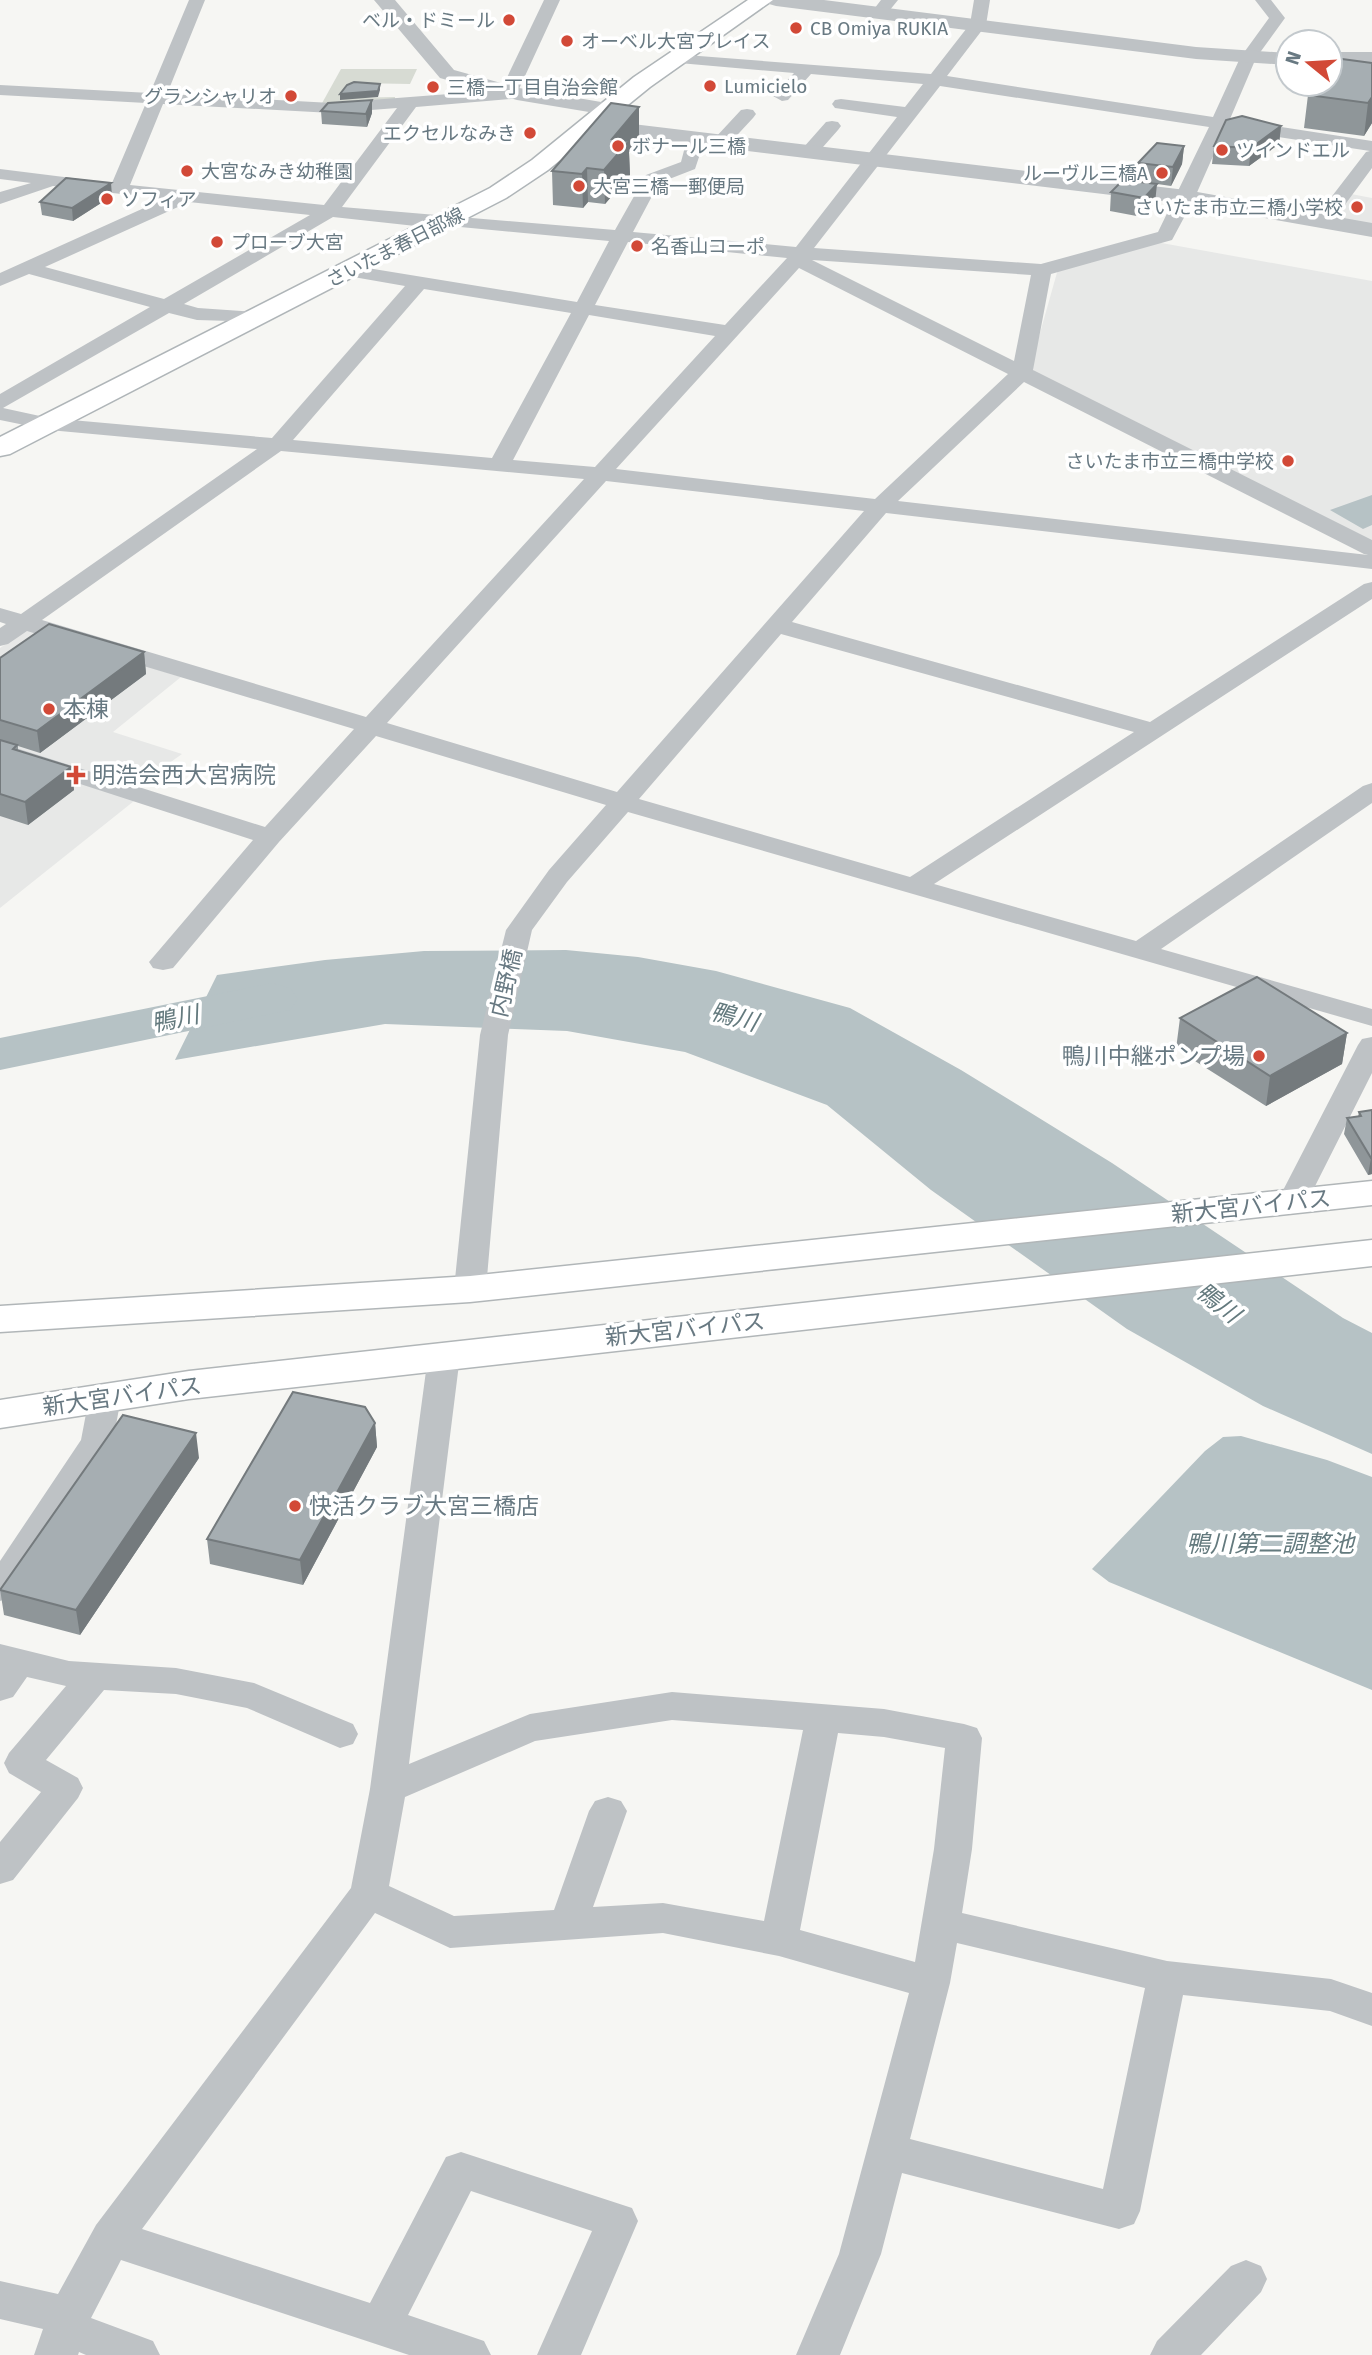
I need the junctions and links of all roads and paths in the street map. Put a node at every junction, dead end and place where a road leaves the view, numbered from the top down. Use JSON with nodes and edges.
{"nodes":[{"id":1,"x":197,"y":0,"type":"edge"},
{"id":2,"x":384,"y":0,"type":"edge"},
{"id":3,"x":552,"y":0,"type":"edge"},
{"id":4,"x":762,"y":0,"type":"edge"},
{"id":5,"x":776,"y":0,"type":"edge"},
{"id":6,"x":982,"y":0,"type":"edge"},
{"id":7,"x":1263,"y":0,"type":"edge"},
{"id":8,"x":885,"y":6,"type":"edge"},
{"id":9,"x":978,"y":25,"type":"junction"},
{"id":10,"x":678,"y":58,"type":"junction"},
{"id":11,"x":1248,"y":58,"type":"junction"},
{"id":12,"x":1344,"y":58,"type":"edge"},
{"id":13,"x":1372,"y":58,"type":"edge"},
{"id":14,"x":1274,"y":59,"type":"edge"},
{"id":15,"x":807,"y":69,"type":"junction"},
{"id":16,"x":936,"y":80,"type":"junction"},
{"id":17,"x":0,"y":90,"type":"edge"},
{"id":18,"x":513,"y":93,"type":"junction"},
{"id":19,"x":782,"y":96,"type":"dead end"},
{"id":20,"x":155,"y":99,"type":"junction"},
{"id":21,"x":411,"y":102,"type":"junction"},
{"id":22,"x":841,"y":104,"type":"dead end"},
{"id":23,"x":607,"y":109,"type":"junction"},
{"id":24,"x":908,"y":113,"type":"junction"},
{"id":25,"x":747,"y":114,"type":"dead end"},
{"id":26,"x":1217,"y":122,"type":"junction"},
{"id":27,"x":587,"y":125,"type":"junction"},
{"id":28,"x":832,"y":126,"type":"dead end"},
{"id":29,"x":696,"y":139,"type":"junction"},
{"id":30,"x":721,"y":142,"type":"junction"},
{"id":31,"x":1372,"y":146,"type":"edge"},
{"id":32,"x":809,"y":152,"type":"junction"},
{"id":33,"x":1372,"y":156,"type":"edge"},
{"id":34,"x":873,"y":160,"type":"junction"},
{"id":35,"x":0,"y":174,"type":"edge"},
{"id":36,"x":55,"y":182,"type":"junction"},
{"id":37,"x":119,"y":190,"type":"junction"},
{"id":38,"x":185,"y":196,"type":"junction"},
{"id":39,"x":1186,"y":197,"type":"junction"},
{"id":40,"x":0,"y":198,"type":"edge"},
{"id":41,"x":328,"y":212,"type":"junction"},
{"id":42,"x":446,"y":221,"type":"junction"},
{"id":43,"x":1323,"y":221,"type":"junction"},
{"id":44,"x":1372,"y":230,"type":"edge"},
{"id":45,"x":623,"y":236,"type":"junction"},
{"id":46,"x":798,"y":256,"type":"junction"},
{"id":47,"x":28,"y":268,"type":"junction"},
{"id":48,"x":1042,"y":270,"type":"junction"},
{"id":49,"x":349,"y":271,"type":"junction"},
{"id":50,"x":0,"y":281,"type":"edge"},
{"id":51,"x":419,"y":282,"type":"junction"},
{"id":52,"x":167,"y":306,"type":"junction"},
{"id":53,"x":584,"y":309,"type":"junction"},
{"id":54,"x":257,"y":318,"type":"junction"},
{"id":55,"x":729,"y":332,"type":"junction"},
{"id":56,"x":1022,"y":372,"type":"junction"},
{"id":57,"x":0,"y":403,"type":"edge"},
{"id":58,"x":0,"y":414,"type":"edge"},
{"id":59,"x":49,"y":424,"type":"junction"},
{"id":60,"x":278,"y":444,"type":"junction"},
{"id":61,"x":0,"y":448,"type":"edge"},
{"id":62,"x":499,"y":465,"type":"junction"},
{"id":63,"x":601,"y":474,"type":"junction"},
{"id":64,"x":880,"y":506,"type":"junction"},
{"id":65,"x":1372,"y":550,"type":"edge"},
{"id":66,"x":1372,"y":562,"type":"edge"},
{"id":67,"x":1372,"y":589,"type":"edge"},
{"id":68,"x":12,"y":619,"type":"edge"},
{"id":69,"x":776,"y":625,"type":"junction"},
{"id":70,"x":0,"y":639,"type":"edge"},
{"id":71,"x":371,"y":727,"type":"junction"},
{"id":72,"x":1153,"y":730,"type":"junction"},
{"id":73,"x":0,"y":750,"type":"edge"},
{"id":74,"x":1372,"y":791,"type":"edge"},
{"id":75,"x":622,"y":802,"type":"junction"},
{"id":76,"x":270,"y":837,"type":"junction"},
{"id":77,"x":913,"y":886,"type":"junction"},
{"id":78,"x":1140,"y":951,"type":"junction"},
{"id":79,"x":163,"y":962,"type":"dead end"},
{"id":80,"x":1372,"y":1018,"type":"edge"},
{"id":81,"x":1372,"y":1045,"type":"edge"},
{"id":82,"x":1372,"y":1193,"type":"edge"},
{"id":83,"x":1292,"y":1202,"type":"junction"},
{"id":84,"x":1372,"y":1253,"type":"edge"},
{"id":85,"x":470,"y":1289,"type":"junction"},
{"id":86,"x":0,"y":1320,"type":"edge"},
{"id":87,"x":444,"y":1356,"type":"junction"},
{"id":88,"x":105,"y":1398,"type":"junction"},
{"id":89,"x":0,"y":1414,"type":"edge"},
{"id":90,"x":0,"y":1588,"type":"edge"},
{"id":91,"x":6,"y":1669,"type":"edge"},
{"id":92,"x":96,"y":1675,"type":"junction"},
{"id":93,"x":823,"y":1718,"type":"junction"},
{"id":94,"x":340,"y":1734,"type":"dead end"},
{"id":95,"x":388,"y":1789,"type":"junction"},
{"id":96,"x":608,"y":1811,"type":"dead end"},
{"id":97,"x":0,"y":1869,"type":"edge"},
{"id":98,"x":369,"y":1893,"type":"junction"},
{"id":99,"x":941,"y":1924,"type":"junction"},
{"id":100,"x":568,"y":1925,"type":"junction"},
{"id":101,"x":779,"y":1940,"type":"junction"},
{"id":102,"x":1167,"y":1977,"type":"junction"},
{"id":103,"x":931,"y":1983,"type":"junction"},
{"id":104,"x":1372,"y":2010,"type":"edge"},
{"id":105,"x":887,"y":2151,"type":"junction"},
{"id":106,"x":111,"y":2238,"type":"junction"},
{"id":107,"x":1246,"y":2279,"type":"dead end"},
{"id":108,"x":0,"y":2300,"type":"edge"},
{"id":109,"x":381,"y":2325,"type":"junction"},
{"id":110,"x":63,"y":2333,"type":"edge"},
{"id":111,"x":138,"y":2355,"type":"edge"},
{"id":112,"x":469,"y":2355,"type":"edge"},
{"id":113,"x":559,"y":2355,"type":"edge"},
{"id":114,"x":818,"y":2355,"type":"edge"},
{"id":115,"x":1172,"y":2355,"type":"edge"}],
"edges":[{"from":1,"to":20,"type":"street"},
{"from":2,"to":18,"type":"street"},
{"from":3,"to":18,"type":"street"},
{"from":4,"to":10,"type":"main road","name":"さいたま春日部線"},
{"from":5,"to":8,"type":"street"},
{"from":6,"to":9,"type":"street"},
{"from":7,"to":11,"type":"street"},
{"from":8,"to":9,"type":"street"},
{"from":9,"to":11,"type":"street"},
{"from":9,"to":16,"type":"street"},
{"from":10,"to":15,"type":"street"},
{"from":10,"to":23,"type":"main road","name":"さいたま春日部線"},
{"from":11,"to":14,"type":"street"},
{"from":11,"to":26,"type":"street"},
{"from":12,"to":13,"type":"street"},
{"from":15,"to":16,"type":"street"},
{"from":15,"to":19,"type":"street"},
{"from":16,"to":24,"type":"street"},
{"from":16,"to":26,"type":"street"},
{"from":17,"to":20,"type":"street"},
{"from":18,"to":21,"type":"street"},
{"from":18,"to":23,"type":"street"},
{"from":20,"to":21,"type":"street"},
{"from":20,"to":37,"type":"street"},
{"from":21,"to":41,"type":"street"},
{"from":22,"to":24,"type":"street"},
{"from":23,"to":27,"type":"main road","name":"さいたま春日部線"},
{"from":24,"to":34,"type":"street"},
{"from":25,"to":30,"type":"street"},
{"from":26,"to":31,"type":"street"},
{"from":26,"to":39,"type":"street"},
{"from":27,"to":29,"type":"street"},
{"from":27,"to":42,"type":"main road","name":"さいたま春日部線"},
{"from":28,"to":32,"type":"street"},
{"from":29,"to":30,"type":"street"},
{"from":29,"to":45,"type":"street"},
{"from":30,"to":32,"type":"street"},
{"from":32,"to":34,"type":"street"},
{"from":33,"to":43,"type":"street"},
{"from":34,"to":39,"type":"street"},
{"from":34,"to":46,"type":"street"},
{"from":35,"to":36,"type":"street"},
{"from":36,"to":37,"type":"street"},
{"from":36,"to":40,"type":"street"},
{"from":37,"to":38,"type":"street"},
{"from":38,"to":41,"type":"street"},
{"from":38,"to":47,"type":"street"},
{"from":39,"to":43,"type":"street"},
{"from":39,"to":48,"type":"street"},
{"from":41,"to":42,"type":"street"},
{"from":41,"to":52,"type":"street"},
{"from":42,"to":45,"type":"street"},
{"from":42,"to":49,"type":"main road","name":"さいたま春日部線"},
{"from":43,"to":44,"type":"street"},
{"from":45,"to":46,"type":"street"},
{"from":45,"to":53,"type":"street"},
{"from":46,"to":48,"type":"street"},
{"from":46,"to":55,"type":"street"},
{"from":46,"to":56,"type":"street"},
{"from":47,"to":50,"type":"street"},
{"from":47,"to":52,"type":"street"},
{"from":48,"to":56,"type":"street"},
{"from":49,"to":51,"type":"street"},
{"from":49,"to":54,"type":"main road","name":"さいたま春日部線"},
{"from":51,"to":53,"type":"street"},
{"from":51,"to":60,"type":"street"},
{"from":52,"to":54,"type":"street"},
{"from":52,"to":57,"type":"street"},
{"from":53,"to":55,"type":"street"},
{"from":53,"to":62,"type":"street"},
{"from":54,"to":59,"type":"main road","name":"さいたま春日部線"},
{"from":55,"to":63,"type":"street"},
{"from":56,"to":64,"type":"street"},
{"from":56,"to":65,"type":"street"},
{"from":58,"to":59,"type":"street"},
{"from":59,"to":60,"type":"street"},
{"from":59,"to":61,"type":"main road","name":"さいたま春日部線"},
{"from":60,"to":62,"type":"street"},
{"from":60,"to":68,"type":"street"},
{"from":62,"to":63,"type":"street"},
{"from":63,"to":64,"type":"street"},
{"from":63,"to":71,"type":"street"},
{"from":64,"to":66,"type":"street"},
{"from":64,"to":69,"type":"street"},
{"from":67,"to":72,"type":"street"},
{"from":68,"to":70,"type":"street"},
{"from":68,"to":71,"type":"street"},
{"from":69,"to":72,"type":"street"},
{"from":69,"to":75,"type":"street"},
{"from":71,"to":75,"type":"street"},
{"from":71,"to":76,"type":"street"},
{"from":72,"to":77,"type":"street"},
{"from":73,"to":76,"type":"street"},
{"from":74,"to":78,"type":"street"},
{"from":75,"to":77,"type":"street"},
{"from":75,"to":85,"type":"street","name":"内野橋"},
{"from":76,"to":79,"type":"street"},
{"from":77,"to":78,"type":"street"},
{"from":78,"to":80,"type":"street"},
{"from":81,"to":83,"type":"street"},
{"from":82,"to":83,"type":"main road","name":"新大宮バイパス"},
{"from":83,"to":85,"type":"main road","name":"新大宮バイパス"},
{"from":84,"to":87,"type":"main road","name":"新大宮バイパス"},
{"from":85,"to":86,"type":"main road","name":"新大宮バイパス"},
{"from":87,"to":88,"type":"main road","name":"新大宮バイパス"},
{"from":87,"to":95,"type":"street"},
{"from":88,"to":89,"type":"main road","name":"新大宮バイパス"},
{"from":88,"to":90,"type":"street"},
{"from":91,"to":92,"type":"street"},
{"from":92,"to":94,"type":"street"},
{"from":92,"to":97,"type":"street"},
{"from":93,"to":95,"type":"street"},
{"from":93,"to":99,"type":"street"},
{"from":93,"to":101,"type":"street"},
{"from":95,"to":98,"type":"street"},
{"from":96,"to":100,"type":"street"},
{"from":98,"to":100,"type":"street"},
{"from":98,"to":106,"type":"street"},
{"from":99,"to":102,"type":"street"},
{"from":99,"to":103,"type":"street"},
{"from":100,"to":101,"type":"street"},
{"from":101,"to":103,"type":"street"},
{"from":102,"to":104,"type":"street"},
{"from":102,"to":105,"type":"street"},
{"from":103,"to":105,"type":"street"},
{"from":105,"to":114,"type":"street"},
{"from":106,"to":109,"type":"street"},
{"from":106,"to":110,"type":"street"},
{"from":107,"to":115,"type":"street"},
{"from":108,"to":110,"type":"street"},
{"from":109,"to":112,"type":"street"},
{"from":109,"to":113,"type":"street"},
{"from":110,"to":111,"type":"street"}]}
